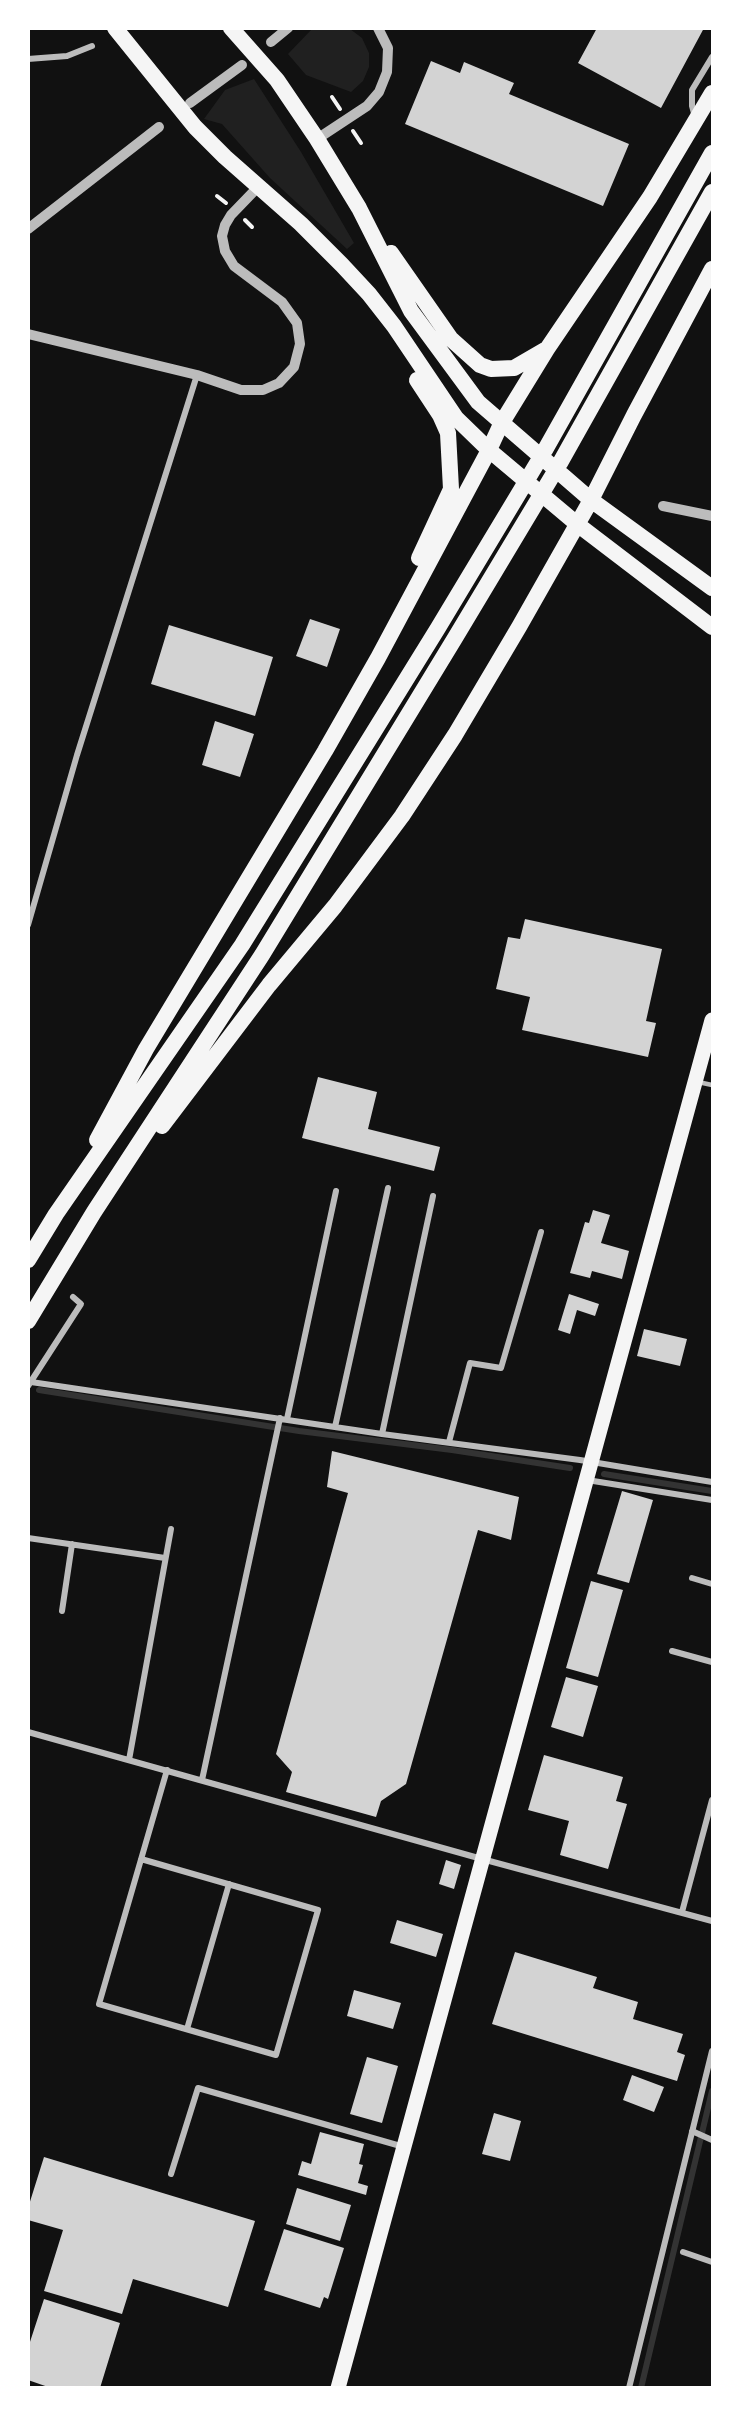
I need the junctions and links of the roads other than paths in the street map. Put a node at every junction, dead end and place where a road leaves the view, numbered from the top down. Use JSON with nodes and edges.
{"nodes":[{"id":1,"x":115,"y":28,"type":"edge"},
{"id":2,"x":231,"y":28,"type":"edge"},
{"id":3,"x":378,"y":28,"type":"edge"},
{"id":4,"x":286,"y":29,"type":"edge"},
{"id":5,"x":271,"y":42,"type":"dead end"},
{"id":6,"x":92,"y":46,"type":"dead end"},
{"id":7,"x":712,"y":57,"type":"edge"},
{"id":8,"x":28,"y":59,"type":"edge"},
{"id":9,"x":242,"y":64,"type":"dead end"},
{"id":10,"x":712,"y":93,"type":"edge"},
{"id":11,"x":190,"y":103,"type":"dead end"},
{"id":12,"x":696,"y":120,"type":"junction"},
{"id":13,"x":159,"y":127,"type":"dead end"},
{"id":14,"x":317,"y":139,"type":"junction"},
{"id":15,"x":712,"y":153,"type":"edge"},
{"id":16,"x":258,"y":186,"type":"junction"},
{"id":17,"x":712,"y":192,"type":"edge"},
{"id":18,"x":359,"y":208,"type":"junction"},
{"id":19,"x":28,"y":229,"type":"edge"},
{"id":20,"x":712,"y":269,"type":"edge"},
{"id":21,"x":394,"y":326,"type":"junction"},
{"id":22,"x":28,"y":334,"type":"edge"},
{"id":23,"x":547,"y":349,"type":"junction"},
{"id":24,"x":197,"y":375,"type":"junction"},
{"id":25,"x":501,"y":424,"type":"junction"},
{"id":26,"x":489,"y":450,"type":"junction"},
{"id":27,"x":591,"y":500,"type":"junction"},
{"id":28,"x":663,"y":506,"type":"dead end"},
{"id":29,"x":712,"y":516,"type":"edge"},
{"id":30,"x":577,"y":524,"type":"junction"},
{"id":31,"x":712,"y":588,"type":"edge"},
{"id":32,"x":712,"y":627,"type":"edge"},
{"id":33,"x":378,"y":658,"type":"junction"},
{"id":34,"x":28,"y":925,"type":"edge"},
{"id":35,"x":712,"y":1020,"type":"edge"},
{"id":36,"x":696,"y":1082,"type":"junction"},
{"id":37,"x":712,"y":1085,"type":"edge"},
{"id":38,"x":388,"y":1188,"type":"dead end"},
{"id":39,"x":336,"y":1191,"type":"dead end"},
{"id":40,"x":433,"y":1196,"type":"dead end"},
{"id":41,"x":94,"y":1212,"type":"junction"},
{"id":42,"x":56,"y":1214,"type":"junction"},
{"id":43,"x":541,"y":1232,"type":"dead end"},
{"id":44,"x":28,"y":1260,"type":"edge"},
{"id":45,"x":73,"y":1296,"type":"dead end"},
{"id":46,"x":28,"y":1321,"type":"edge"},
{"id":47,"x":30,"y":1384,"type":"edge"},
{"id":48,"x":282,"y":1420,"type":"junction"},
{"id":49,"x":335,"y":1427,"type":"junction"},
{"id":50,"x":382,"y":1434,"type":"junction"},
{"id":51,"x":449,"y":1442,"type":"junction"},
{"id":52,"x":591,"y":1462,"type":"junction"},
{"id":53,"x":587,"y":1480,"type":"junction"},
{"id":54,"x":712,"y":1482,"type":"edge"},
{"id":55,"x":712,"y":1500,"type":"edge"},
{"id":56,"x":171,"y":1529,"type":"dead end"},
{"id":57,"x":28,"y":1538,"type":"edge"},
{"id":58,"x":72,"y":1545,"type":"junction"},
{"id":59,"x":165,"y":1558,"type":"junction"},
{"id":60,"x":692,"y":1578,"type":"dead end"},
{"id":61,"x":712,"y":1584,"type":"edge"},
{"id":62,"x":62,"y":1611,"type":"dead end"},
{"id":63,"x":672,"y":1651,"type":"dead end"},
{"id":64,"x":712,"y":1662,"type":"edge"},
{"id":65,"x":28,"y":1732,"type":"edge"},
{"id":66,"x":129,"y":1760,"type":"junction"},
{"id":67,"x":167,"y":1770,"type":"junction"},
{"id":68,"x":202,"y":1780,"type":"junction"},
{"id":69,"x":712,"y":1800,"type":"edge"},
{"id":70,"x":141,"y":1859,"type":"junction"},
{"id":71,"x":482,"y":1860,"type":"junction"},
{"id":72,"x":229,"y":1884,"type":"junction"},
{"id":73,"x":682,"y":1912,"type":"junction"},
{"id":74,"x":712,"y":1921,"type":"edge"},
{"id":75,"x":187,"y":2030,"type":"junction"},
{"id":76,"x":712,"y":2051,"type":"edge"},
{"id":77,"x":694,"y":2132,"type":"junction"},
{"id":78,"x":709,"y":2139,"type":"edge"},
{"id":79,"x":404,"y":2147,"type":"junction"},
{"id":80,"x":171,"y":2174,"type":"dead end"},
{"id":81,"x":683,"y":2252,"type":"dead end"},
{"id":82,"x":712,"y":2262,"type":"edge"},
{"id":83,"x":338,"y":2388,"type":"edge"},
{"id":84,"x":629,"y":2388,"type":"edge"}],
"edges":[{"from":1,"to":16,"type":"highway"},
{"from":2,"to":14,"type":"highway"},
{"from":3,"to":14,"type":"street"},
{"from":4,"to":5,"type":"street"},
{"from":6,"to":8,"type":"street"},
{"from":7,"to":12,"type":"street"},
{"from":9,"to":11,"type":"street"},
{"from":10,"to":12,"type":"highway"},
{"from":12,"to":23,"type":"highway"},
{"from":13,"to":19,"type":"street"},
{"from":14,"to":18,"type":"highway"},
{"from":15,"to":42,"type":"highway"},
{"from":16,"to":21,"type":"highway"},
{"from":16,"to":24,"type":"street"},
{"from":17,"to":41,"type":"highway"},
{"from":18,"to":23,"type":"highway"},
{"from":18,"to":25,"type":"highway"},
{"from":20,"to":27,"type":"highway"},
{"from":21,"to":26,"type":"highway"},
{"from":21,"to":33,"type":"highway"},
{"from":22,"to":24,"type":"street"},
{"from":23,"to":25,"type":"highway"},
{"from":24,"to":34,"type":"street"},
{"from":25,"to":26,"type":"highway"},
{"from":25,"to":27,"type":"highway"},
{"from":26,"to":30,"type":"highway"},
{"from":26,"to":33,"type":"highway"},
{"from":27,"to":30,"type":"highway"},
{"from":27,"to":31,"type":"highway"},
{"from":28,"to":29,"type":"street"},
{"from":30,"to":32,"type":"highway"},
{"from":30,"to":41,"type":"highway"},
{"from":33,"to":42,"type":"highway"},
{"from":35,"to":36,"type":"main road"},
{"from":36,"to":37,"type":"lane"},
{"from":36,"to":52,"type":"main road"},
{"from":38,"to":49,"type":"street"},
{"from":39,"to":48,"type":"street"},
{"from":40,"to":50,"type":"street"},
{"from":41,"to":46,"type":"highway"},
{"from":42,"to":44,"type":"highway"},
{"from":43,"to":51,"type":"street"},
{"from":45,"to":47,"type":"street"},
{"from":47,"to":48,"type":"street"},
{"from":48,"to":49,"type":"street"},
{"from":48,"to":68,"type":"street"},
{"from":49,"to":50,"type":"street"},
{"from":50,"to":51,"type":"street"},
{"from":51,"to":52,"type":"street"},
{"from":52,"to":53,"type":"main road"},
{"from":52,"to":54,"type":"street"},
{"from":53,"to":55,"type":"street"},
{"from":53,"to":71,"type":"main road"},
{"from":56,"to":59,"type":"street"},
{"from":57,"to":58,"type":"street"},
{"from":58,"to":59,"type":"street"},
{"from":58,"to":62,"type":"street"},
{"from":59,"to":66,"type":"street"},
{"from":60,"to":61,"type":"street"},
{"from":63,"to":64,"type":"street"},
{"from":65,"to":66,"type":"street"},
{"from":66,"to":67,"type":"street"},
{"from":67,"to":68,"type":"street"},
{"from":67,"to":70,"type":"street"},
{"from":68,"to":71,"type":"street"},
{"from":69,"to":73,"type":"street"},
{"from":70,"to":72,"type":"street"},
{"from":70,"to":75,"type":"street"},
{"from":71,"to":73,"type":"street"},
{"from":71,"to":79,"type":"main road"},
{"from":72,"to":75,"type":"street"},
{"from":72,"to":75,"type":"street"},
{"from":73,"to":74,"type":"street"},
{"from":76,"to":77,"type":"street"},
{"from":77,"to":78,"type":"street"},
{"from":77,"to":84,"type":"street"},
{"from":79,"to":80,"type":"street"},
{"from":79,"to":83,"type":"main road"},
{"from":81,"to":82,"type":"street"}]}
